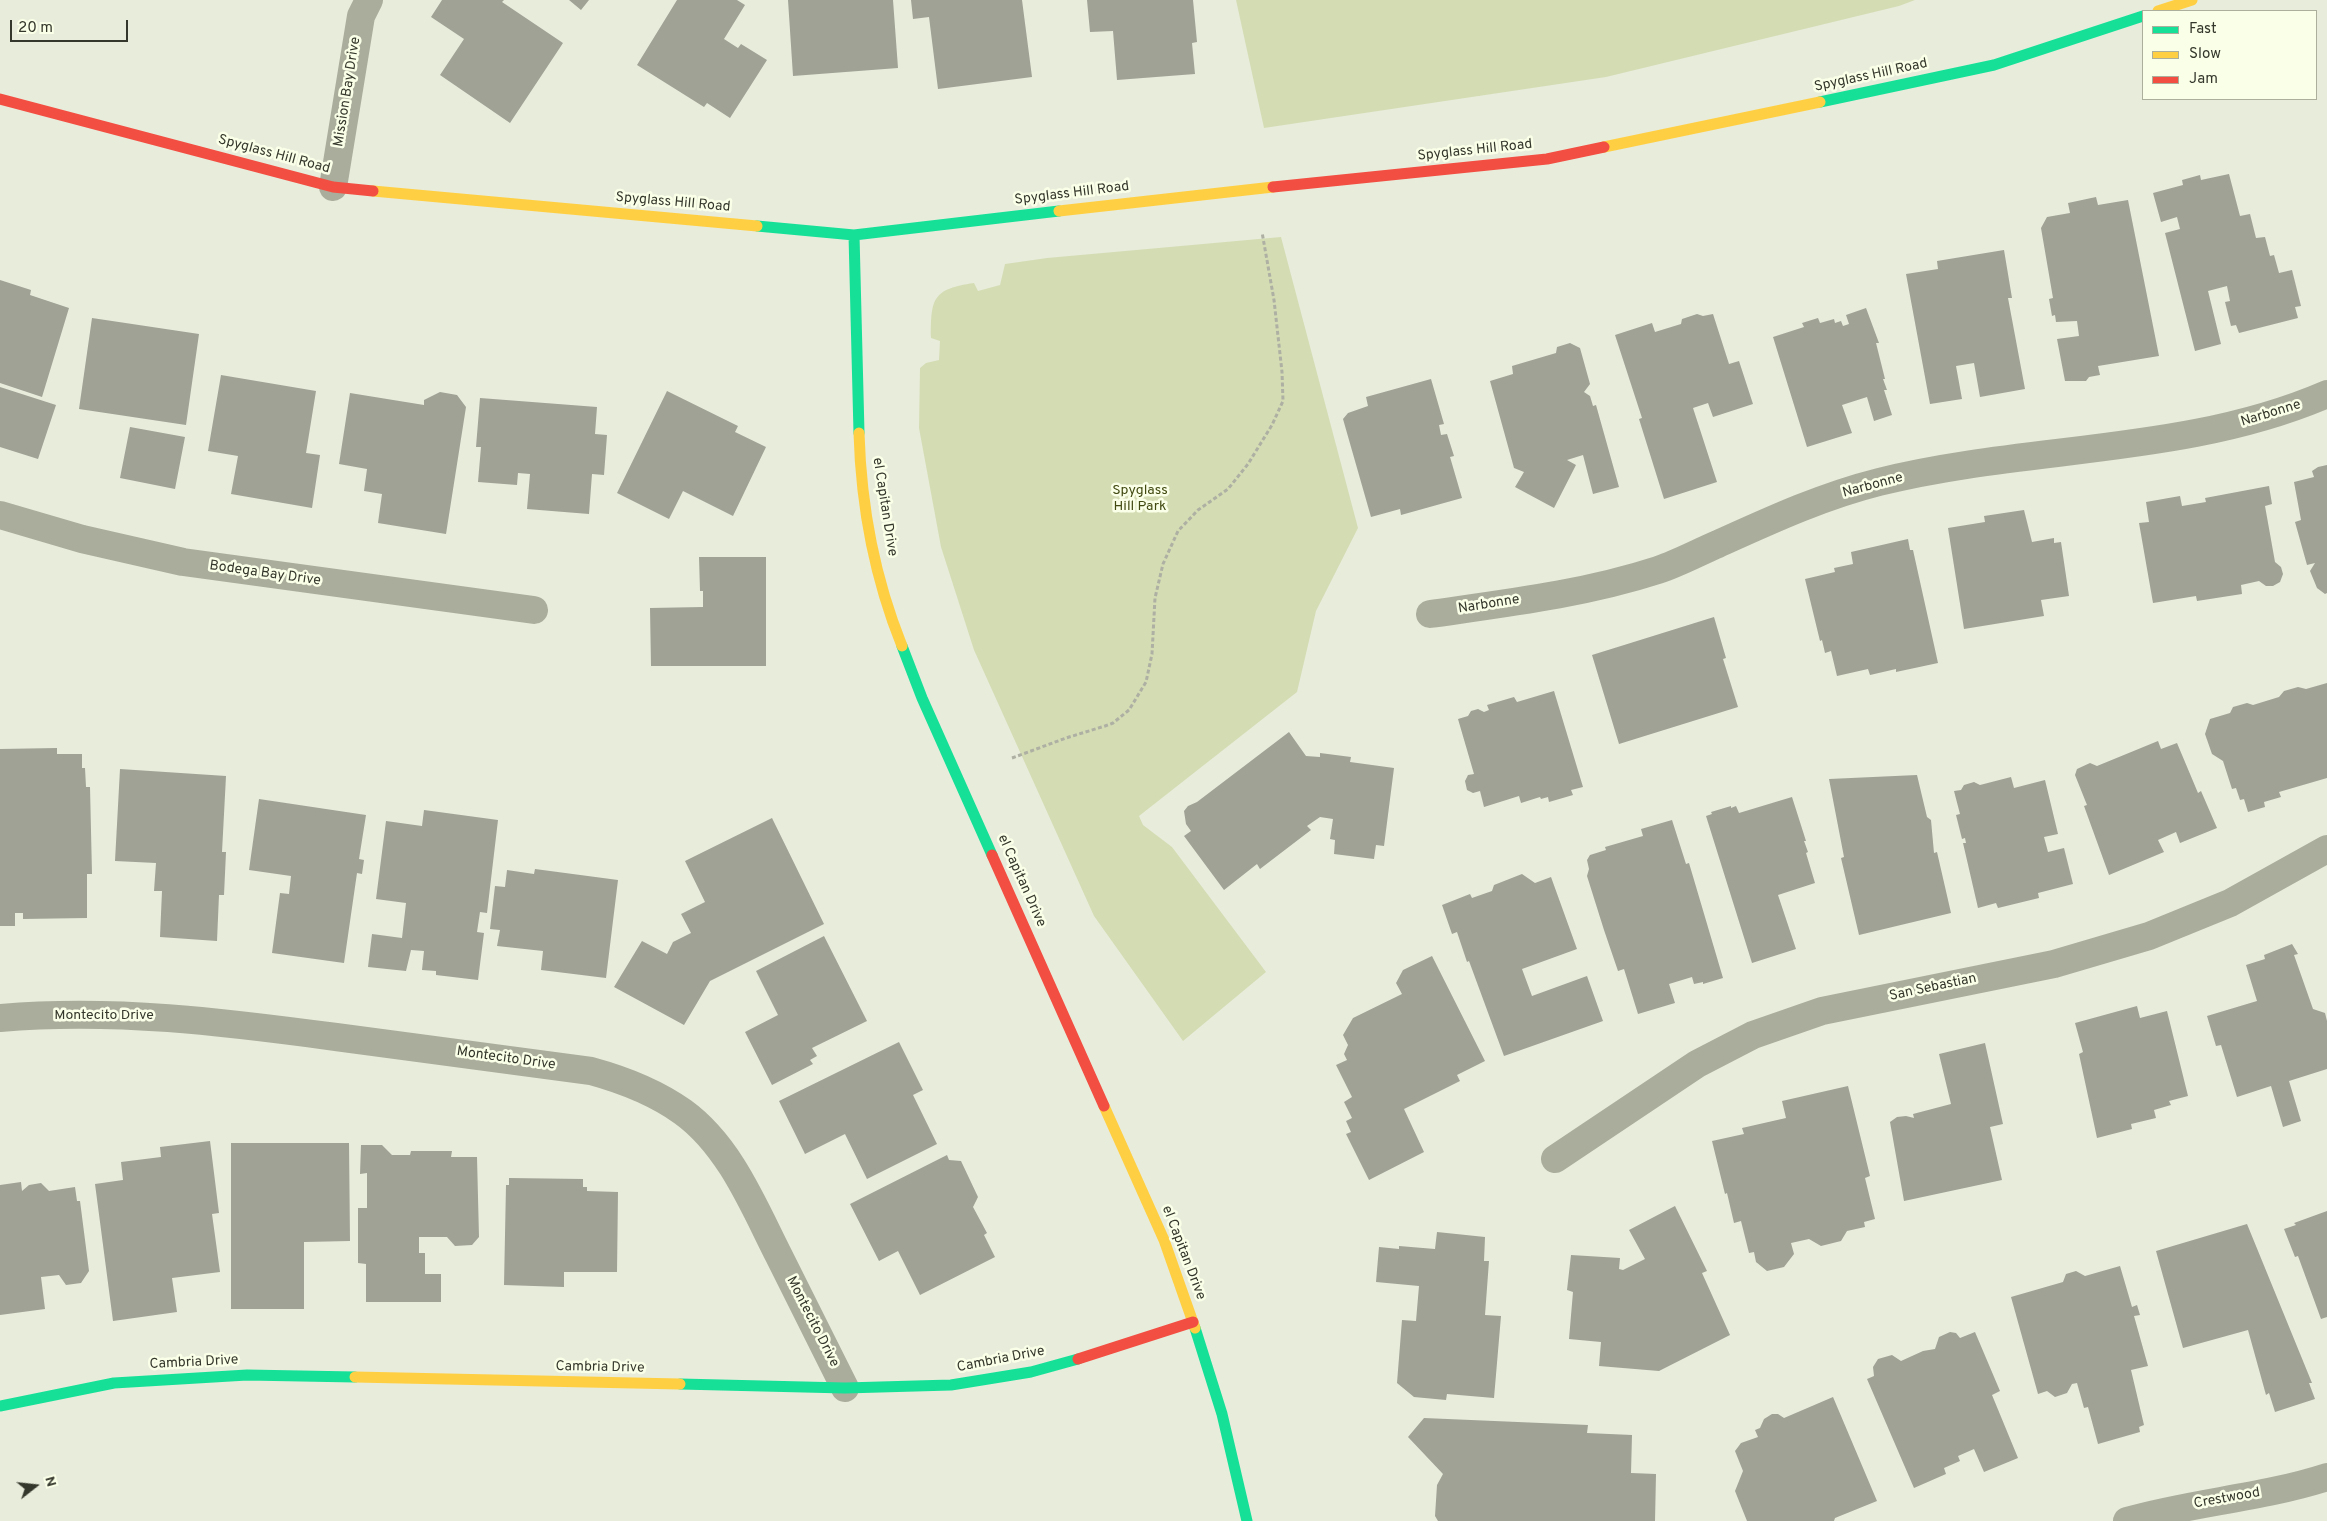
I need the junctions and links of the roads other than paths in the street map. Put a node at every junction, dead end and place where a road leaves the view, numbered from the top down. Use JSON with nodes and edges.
{"nodes":[{"id":1,"x":369,"y":0,"type":"edge"},
{"id":2,"x":2192,"y":0,"type":"edge"},
{"id":3,"x":2161,"y":10,"type":"edge"},
{"id":4,"x":2142,"y":16,"type":"edge"},
{"id":5,"x":0,"y":99,"type":"edge"},
{"id":6,"x":333,"y":187,"type":"junction"},
{"id":7,"x":854,"y":235,"type":"junction"},
{"id":8,"x":2327,"y":394,"type":"edge"},
{"id":9,"x":0,"y":515,"type":"edge"},
{"id":10,"x":534,"y":610,"type":"dead end"},
{"id":11,"x":1430,"y":614,"type":"dead end"},
{"id":12,"x":2327,"y":849,"type":"edge"},
{"id":13,"x":0,"y":1018,"type":"edge"},
{"id":14,"x":1555,"y":1159,"type":"dead end"},
{"id":15,"x":1193,"y":1322,"type":"junction"},
{"id":16,"x":845,"y":1388,"type":"junction"},
{"id":17,"x":0,"y":1406,"type":"edge"},
{"id":18,"x":2327,"y":1477,"type":"edge"},
{"id":19,"x":1247,"y":1521,"type":"edge"},
{"id":20,"x":2127,"y":1521,"type":"edge"}],
"edges":[{"from":1,"to":6,"type":"street","name":"Mission Bay Drive"},
{"from":2,"to":3,"type":"street"},
{"from":4,"to":7,"type":"street","name":"Spyglass Hill Road"},
{"from":5,"to":6,"type":"street","name":"Spyglass Hill Road"},
{"from":6,"to":7,"type":"street","name":"Spyglass Hill Road"},
{"from":7,"to":15,"type":"street","name":"el Capitan Drive"},
{"from":8,"to":11,"type":"street","name":"Narbonne"},
{"from":9,"to":10,"type":"street","name":"Bodega Bay Drive"},
{"from":12,"to":14,"type":"street","name":"San Sebastian"},
{"from":13,"to":16,"type":"street","name":"Montecito Drive"},
{"from":15,"to":16,"type":"street","name":"Cambria Drive"},
{"from":15,"to":19,"type":"street","name":"el Capitan Drive"},
{"from":16,"to":17,"type":"street","name":"Cambria Drive"},
{"from":18,"to":20,"type":"street","name":"Crestwood"}]}
